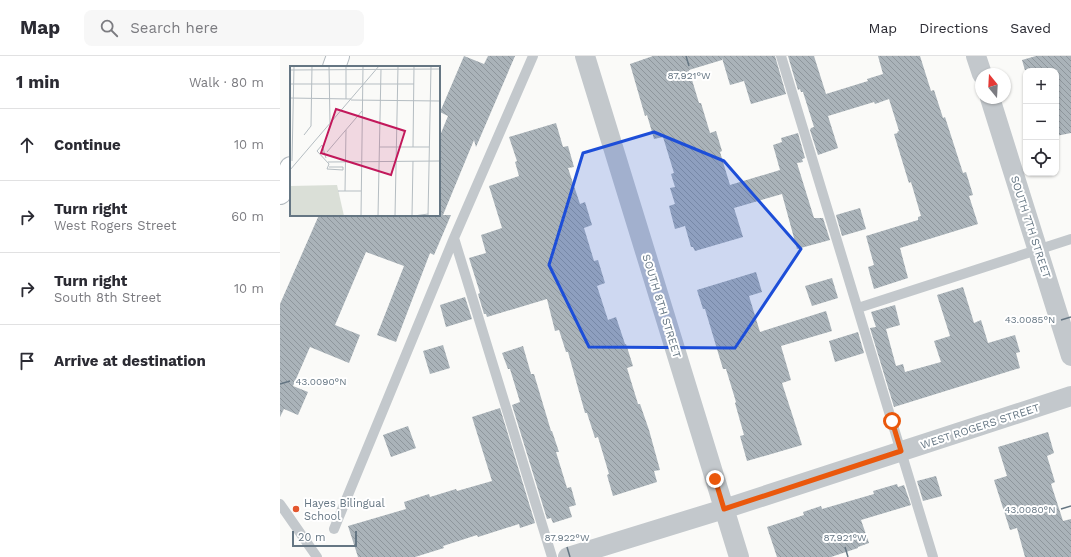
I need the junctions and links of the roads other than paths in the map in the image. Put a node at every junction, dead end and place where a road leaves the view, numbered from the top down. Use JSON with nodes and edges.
{"nodes":[{"id":1,"x":338,"y":56,"type":"edge"},
{"id":2,"x":532,"y":56,"type":"edge"},
{"id":3,"x":585,"y":56,"type":"edge"},
{"id":4,"x":781,"y":56,"type":"edge"},
{"id":5,"x":976,"y":56,"type":"edge"},
{"id":6,"x":334,"y":66,"type":"edge"},
{"id":7,"x":980,"y":68,"type":"edge"},
{"id":8,"x":992,"y":104,"type":"edge"},
{"id":9,"x":290,"y":170,"type":"edge"},
{"id":10,"x":280,"y":193,"type":"edge"},
{"id":11,"x":454,"y":238,"type":"junction"},
{"id":12,"x":1071,"y":239,"type":"edge"},
{"id":13,"x":1038,"y":250,"type":"junction"},
{"id":14,"x":858,"y":308,"type":"junction"},
{"id":15,"x":1071,"y":356,"type":"edge"},
{"id":16,"x":1071,"y":396,"type":"edge"},
{"id":17,"x":901,"y":451,"type":"junction"},
{"id":18,"x":280,"y":504,"type":"edge"},
{"id":19,"x":724,"y":509,"type":"junction"},
{"id":20,"x":334,"y":529,"type":"dead end"},
{"id":21,"x":316,"y":557,"type":"edge"},
{"id":22,"x":552,"y":557,"type":"edge"},
{"id":23,"x":568,"y":557,"type":"edge"},
{"id":24,"x":739,"y":557,"type":"edge"},
{"id":25,"x":934,"y":557,"type":"edge"}],
"edges":[{"from":1,"to":6,"type":"street"},
{"from":2,"to":11,"type":"lane"},
{"from":3,"to":19,"type":"street","name":"SOUTH 8TH STREET"},
{"from":4,"to":14,"type":"lane"},
{"from":5,"to":7,"type":"street"},
{"from":8,"to":13,"type":"street","name":"SOUTH 7TH STREET"},
{"from":9,"to":10,"type":"street"},
{"from":11,"to":20,"type":"lane"},
{"from":11,"to":22,"type":"lane"},
{"from":12,"to":13,"type":"lane"},
{"from":13,"to":14,"type":"lane"},
{"from":13,"to":15,"type":"street","name":"SOUTH 7TH STREET"},
{"from":14,"to":17,"type":"lane"},
{"from":16,"to":17,"type":"street","name":"WEST ROGERS STREET"},
{"from":17,"to":19,"type":"street","name":"WEST ROGERS STREET"},
{"from":17,"to":25,"type":"lane"},
{"from":18,"to":21,"type":"lane"},
{"from":19,"to":23,"type":"street","name":"WEST ROGERS STREET"},
{"from":19,"to":24,"type":"street","name":"SOUTH 8TH STREET"}]}
